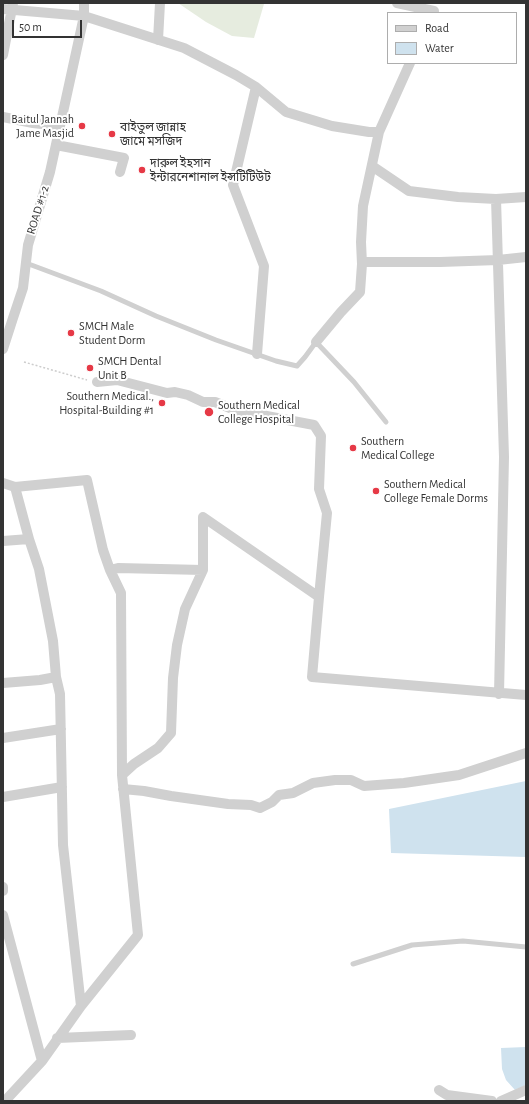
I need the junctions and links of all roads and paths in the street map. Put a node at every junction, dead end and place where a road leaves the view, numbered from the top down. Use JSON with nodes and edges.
{"nodes":[{"id":1,"x":84,"y":3,"type":"edge"},
{"id":2,"x":160,"y":3,"type":"edge"},
{"id":3,"x":397,"y":3,"type":"edge"},
{"id":4,"x":9,"y":8,"type":"edge"},
{"id":5,"x":435,"y":9,"type":"edge"},
{"id":6,"x":84,"y":16,"type":"junction"},
{"id":7,"x":158,"y":40,"type":"junction"},
{"id":8,"x":3,"y":55,"type":"edge"},
{"id":9,"x":410,"y":64,"type":"edge"},
{"id":10,"x":256,"y":87,"type":"junction"},
{"id":11,"x":3,"y":117,"type":"edge"},
{"id":12,"x":59,"y":126,"type":"junction"},
{"id":13,"x":379,"y":132,"type":"junction"},
{"id":14,"x":56,"y":145,"type":"junction"},
{"id":15,"x":372,"y":166,"type":"junction"},
{"id":16,"x":120,"y":172,"type":"dead end"},
{"id":17,"x":526,"y":197,"type":"edge"},
{"id":18,"x":496,"y":199,"type":"junction"},
{"id":19,"x":526,"y":257,"type":"edge"},
{"id":20,"x":498,"y":260,"type":"junction"},
{"id":21,"x":362,"y":262,"type":"junction"},
{"id":22,"x":26,"y":263,"type":"junction"},
{"id":23,"x":316,"y":342,"type":"junction"},
{"id":24,"x":3,"y":349,"type":"edge"},
{"id":25,"x":257,"y":354,"type":"junction"},
{"id":26,"x":24,"y":362,"type":"dead end"},
{"id":27,"x":97,"y":382,"type":"joint"},
{"id":28,"x":386,"y":422,"type":"dead end"},
{"id":29,"x":3,"y":483,"type":"edge"},
{"id":30,"x":15,"y":487,"type":"junction"},
{"id":31,"x":29,"y":539,"type":"junction"},
{"id":32,"x":3,"y":541,"type":"edge"},
{"id":33,"x":110,"y":570,"type":"junction"},
{"id":34,"x":203,"y":570,"type":"junction"},
{"id":35,"x":319,"y":596,"type":"junction"},
{"id":36,"x":56,"y":677,"type":"junction"},
{"id":37,"x":3,"y":683,"type":"edge"},
{"id":38,"x":499,"y":694,"type":"junction"},
{"id":39,"x":526,"y":695,"type":"edge"},
{"id":40,"x":61,"y":729,"type":"junction"},
{"id":41,"x":3,"y":738,"type":"edge"},
{"id":42,"x":526,"y":753,"type":"edge"},
{"id":43,"x":122,"y":775,"type":"junction"},
{"id":44,"x":62,"y":787,"type":"junction"},
{"id":45,"x":123,"y":789,"type":"junction"},
{"id":46,"x":3,"y":797,"type":"edge"},
{"id":47,"x":3,"y":887,"type":"edge"},
{"id":48,"x":3,"y":891,"type":"edge"},
{"id":49,"x":3,"y":914,"type":"edge"},
{"id":50,"x":526,"y":947,"type":"edge"},
{"id":51,"x":353,"y":964,"type":"dead end"},
{"id":52,"x":81,"y":1006,"type":"junction"},
{"id":53,"x":131,"y":1035,"type":"dead end"},
{"id":54,"x":57,"y":1038,"type":"junction"},
{"id":55,"x":42,"y":1061,"type":"junction"},
{"id":56,"x":439,"y":1090,"type":"dead end"},
{"id":57,"x":526,"y":1090,"type":"edge"},
{"id":58,"x":5,"y":1101,"type":"edge"},
{"id":59,"x":492,"y":1101,"type":"edge"},
{"id":60,"x":501,"y":1101,"type":"edge"}],
"edges":[{"from":1,"to":6,"type":"street"},
{"from":2,"to":7,"type":"street"},
{"from":3,"to":5,"type":"street"},
{"from":4,"to":6,"type":"street"},
{"from":4,"to":8,"type":"street"},
{"from":6,"to":7,"type":"street"},
{"from":6,"to":12,"type":"street","name":"ROAD #1-2"},
{"from":7,"to":10,"type":"street"},
{"from":9,"to":13,"type":"street"},
{"from":10,"to":13,"type":"street"},
{"from":10,"to":25,"type":"street"},
{"from":11,"to":12,"type":"street"},
{"from":12,"to":14,"type":"street","name":"ROAD #1-2"},
{"from":13,"to":15,"type":"street"},
{"from":14,"to":16,"type":"street"},
{"from":14,"to":22,"type":"street","name":"ROAD #1-2"},
{"from":15,"to":18,"type":"street"},
{"from":15,"to":21,"type":"street"},
{"from":17,"to":18,"type":"street"},
{"from":18,"to":20,"type":"street"},
{"from":19,"to":20,"type":"street"},
{"from":20,"to":21,"type":"street"},
{"from":20,"to":38,"type":"street"},
{"from":21,"to":23,"type":"street"},
{"from":22,"to":24,"type":"street","name":"ROAD #1-2"},
{"from":22,"to":25,"type":"lane"},
{"from":23,"to":25,"type":"lane"},
{"from":23,"to":28,"type":"lane"},
{"from":26,"to":27,"type":"path"},
{"from":27,"to":35,"type":"street"},
{"from":29,"to":30,"type":"street"},
{"from":30,"to":31,"type":"street"},
{"from":30,"to":33,"type":"street"},
{"from":31,"to":32,"type":"street"},
{"from":31,"to":36,"type":"street"},
{"from":33,"to":34,"type":"street"},
{"from":33,"to":43,"type":"street"},
{"from":34,"to":35,"type":"street"},
{"from":34,"to":43,"type":"street"},
{"from":35,"to":38,"type":"street"},
{"from":36,"to":37,"type":"street"},
{"from":36,"to":40,"type":"street"},
{"from":38,"to":39,"type":"street"},
{"from":40,"to":41,"type":"street"},
{"from":40,"to":44,"type":"street"},
{"from":42,"to":45,"type":"street"},
{"from":43,"to":45,"type":"street"},
{"from":44,"to":46,"type":"street"},
{"from":44,"to":52,"type":"street"},
{"from":45,"to":52,"type":"street"},
{"from":47,"to":48,"type":"street"},
{"from":49,"to":55,"type":"street"},
{"from":50,"to":51,"type":"lane"},
{"from":52,"to":54,"type":"street"},
{"from":53,"to":54,"type":"street"},
{"from":54,"to":55,"type":"street"},
{"from":55,"to":58,"type":"street"},
{"from":56,"to":59,"type":"street"},
{"from":57,"to":60,"type":"street"}]}
